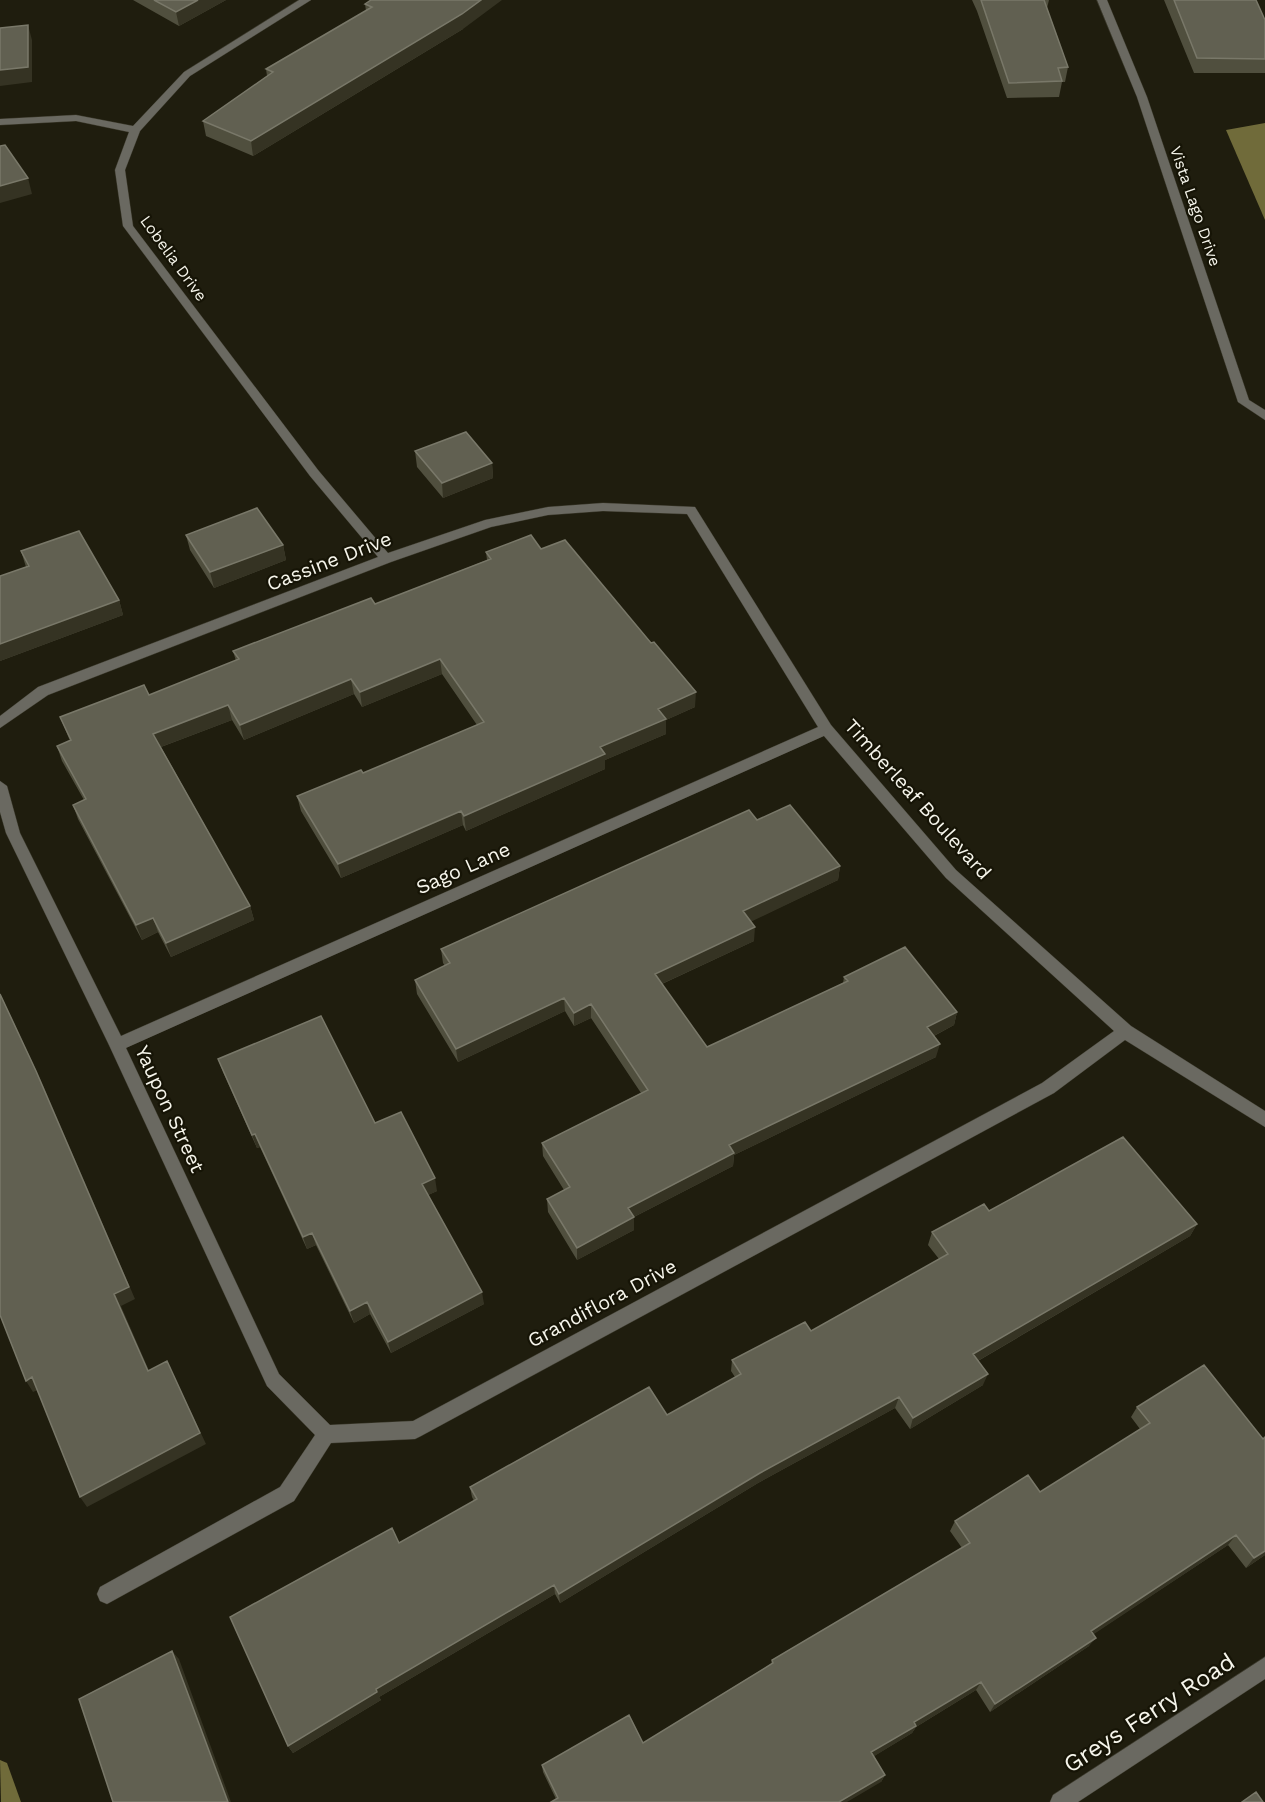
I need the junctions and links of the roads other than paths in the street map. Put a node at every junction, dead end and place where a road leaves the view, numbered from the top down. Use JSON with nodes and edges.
{"nodes":[{"id":1,"x":306,"y":0,"type":"edge"},
{"id":2,"x":1102,"y":0,"type":"edge"},
{"id":3,"x":0,"y":122,"type":"edge"},
{"id":4,"x":135,"y":130,"type":"junction"},
{"id":5,"x":1265,"y":416,"type":"edge"},
{"id":6,"x":691,"y":510,"type":"joint"},
{"id":7,"x":386,"y":559,"type":"junction"},
{"id":8,"x":0,"y":723,"type":"edge"},
{"id":9,"x":826,"y":729,"type":"junction"},
{"id":10,"x":0,"y":786,"type":"edge"},
{"id":11,"x":1125,"y":1031,"type":"junction"},
{"id":12,"x":117,"y":1045,"type":"junction"},
{"id":13,"x":1265,"y":1120,"type":"edge"},
{"id":14,"x":326,"y":1434,"type":"junction"},
{"id":15,"x":107,"y":1594,"type":"dead end"},
{"id":16,"x":1265,"y":1667,"type":"edge"},
{"id":17,"x":1060,"y":1802,"type":"edge"}],
"edges":[{"from":1,"to":4,"type":"street","name":"Lobelia Drive"},
{"from":2,"to":5,"type":"street","name":"Vista Lago Drive"},
{"from":3,"to":4,"type":"street"},
{"from":4,"to":7,"type":"street","name":"Lobelia Drive"},
{"from":6,"to":7,"type":"street","name":"Cassine Drive"},
{"from":6,"to":9,"type":"street","name":"Timberleaf Boulevard"},
{"from":7,"to":8,"type":"street","name":"Cassine Drive"},
{"from":9,"to":11,"type":"street","name":"Timberleaf Boulevard"},
{"from":9,"to":12,"type":"street","name":"Sago Lane"},
{"from":10,"to":12,"type":"street","name":"Yaupon Street"},
{"from":11,"to":13,"type":"street","name":"Timberleaf Boulevard"},
{"from":11,"to":14,"type":"street","name":"Grandiflora Drive"},
{"from":12,"to":14,"type":"street","name":"Yaupon Street"},
{"from":14,"to":15,"type":"street"},
{"from":16,"to":17,"type":"street","name":"Greys Ferry Road"}]}
